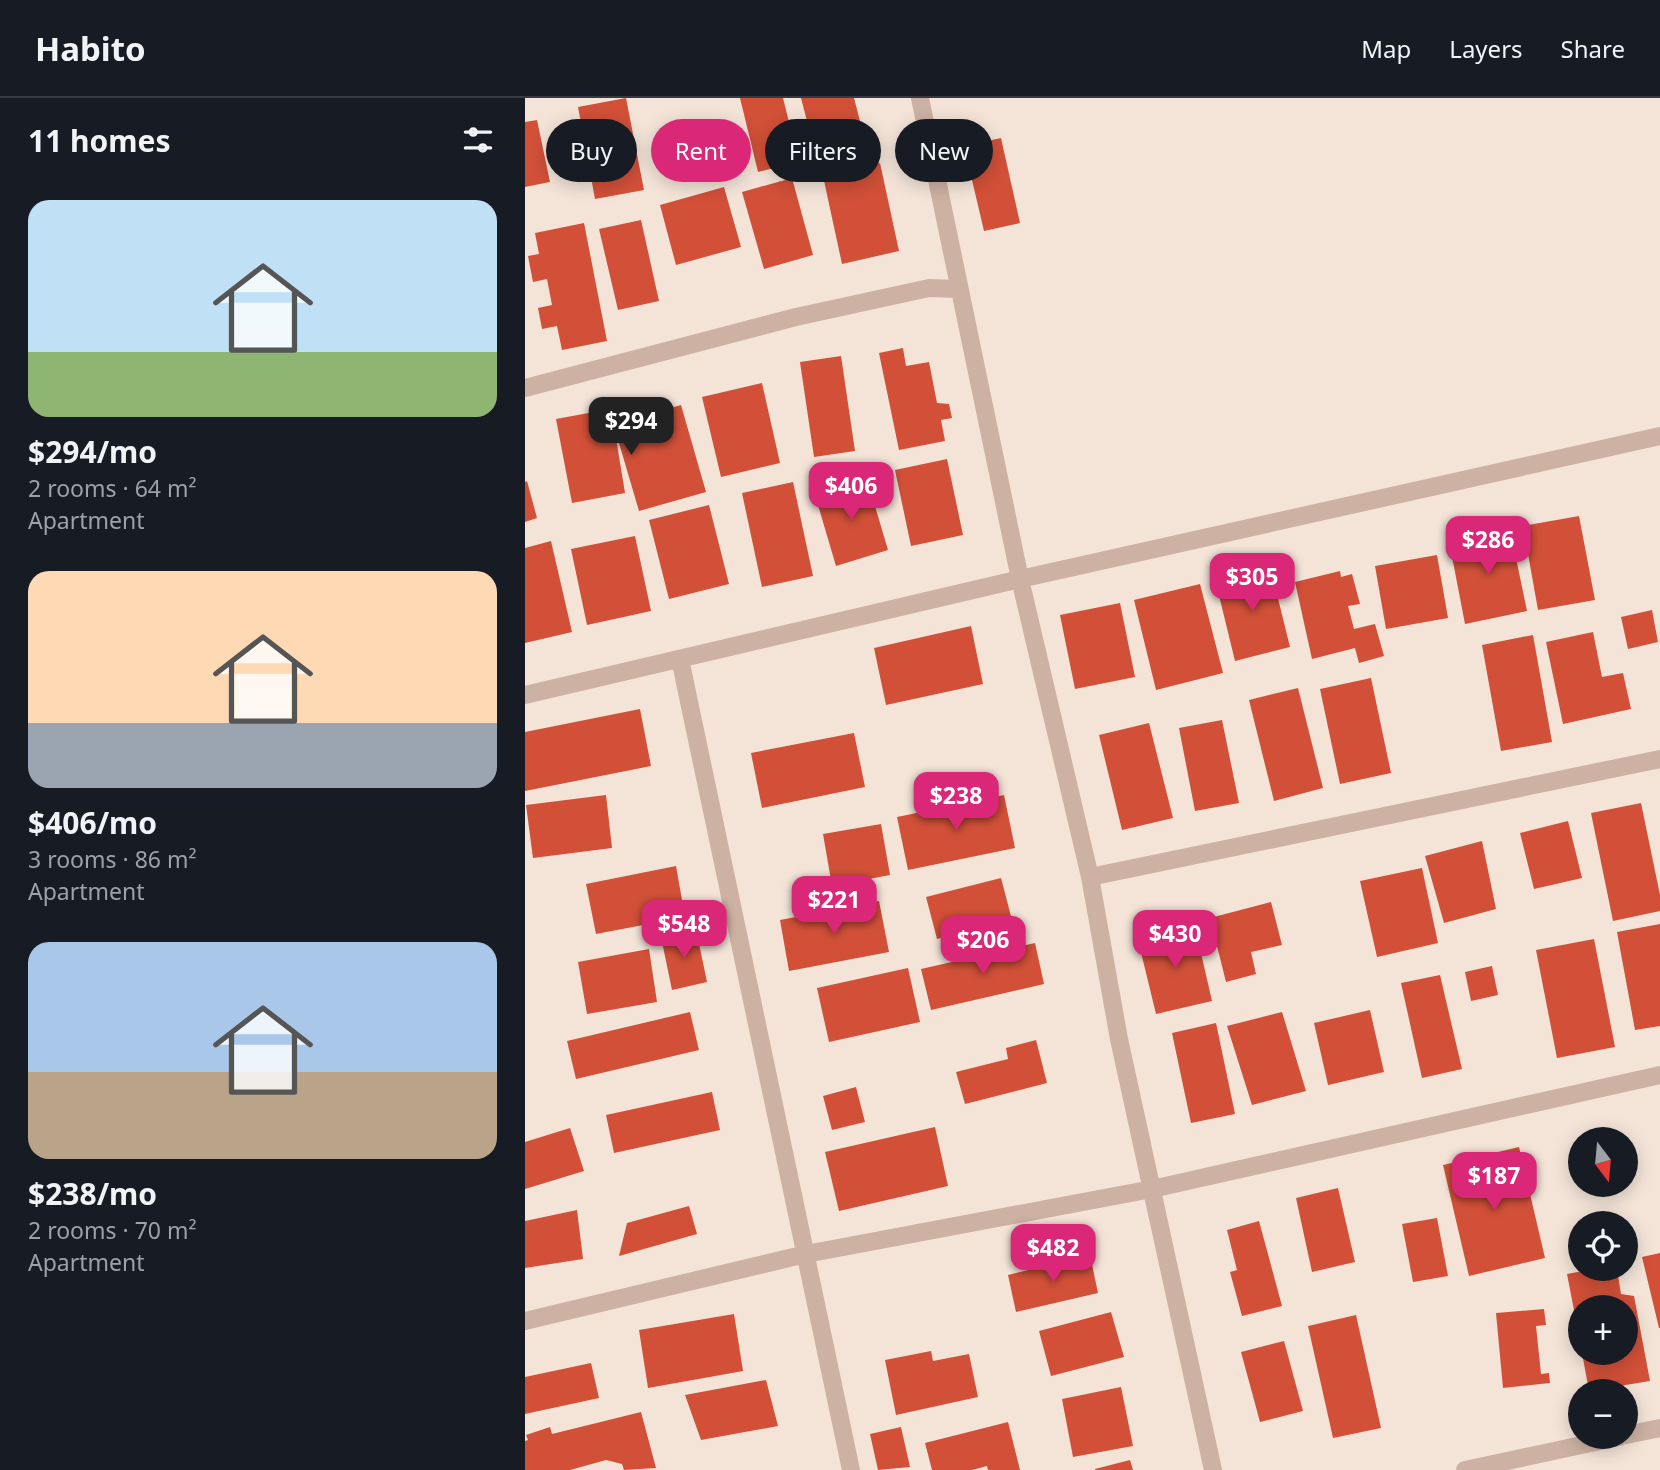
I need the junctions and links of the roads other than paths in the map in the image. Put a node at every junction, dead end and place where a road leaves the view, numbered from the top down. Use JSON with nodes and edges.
{"nodes":[{"id":1,"x":920,"y":98,"type":"edge"},
{"id":2,"x":959,"y":289,"type":"junction"},
{"id":3,"x":525,"y":388,"type":"edge"},
{"id":4,"x":1660,"y":436,"type":"edge"},
{"id":5,"x":1020,"y":579,"type":"junction"},
{"id":6,"x":680,"y":659,"type":"junction"},
{"id":7,"x":525,"y":695,"type":"edge"},
{"id":8,"x":1660,"y":759,"type":"edge"},
{"id":9,"x":1090,"y":877,"type":"junction"},
{"id":10,"x":1660,"y":1075,"type":"edge"},
{"id":11,"x":1152,"y":1189,"type":"junction"},
{"id":12,"x":806,"y":1254,"type":"junction"},
{"id":13,"x":525,"y":1321,"type":"edge"},
{"id":14,"x":1660,"y":1428,"type":"edge"},
{"id":15,"x":1638,"y":1433,"type":"edge"},
{"id":16,"x":1568,"y":1448,"type":"edge"},
{"id":17,"x":851,"y":1470,"type":"edge"},
{"id":18,"x":1213,"y":1470,"type":"edge"},
{"id":19,"x":1465,"y":1470,"type":"edge"}],
"edges":[{"from":1,"to":2,"type":"street"},
{"from":2,"to":3,"type":"street"},
{"from":2,"to":5,"type":"street"},
{"from":4,"to":5,"type":"street"},
{"from":5,"to":6,"type":"street"},
{"from":5,"to":9,"type":"street"},
{"from":6,"to":7,"type":"street"},
{"from":6,"to":12,"type":"street"},
{"from":8,"to":9,"type":"street"},
{"from":9,"to":11,"type":"street"},
{"from":10,"to":11,"type":"street"},
{"from":11,"to":12,"type":"street"},
{"from":11,"to":18,"type":"street"},
{"from":12,"to":13,"type":"street"},
{"from":12,"to":17,"type":"street"},
{"from":14,"to":15,"type":"street"},
{"from":16,"to":19,"type":"street"}]}
